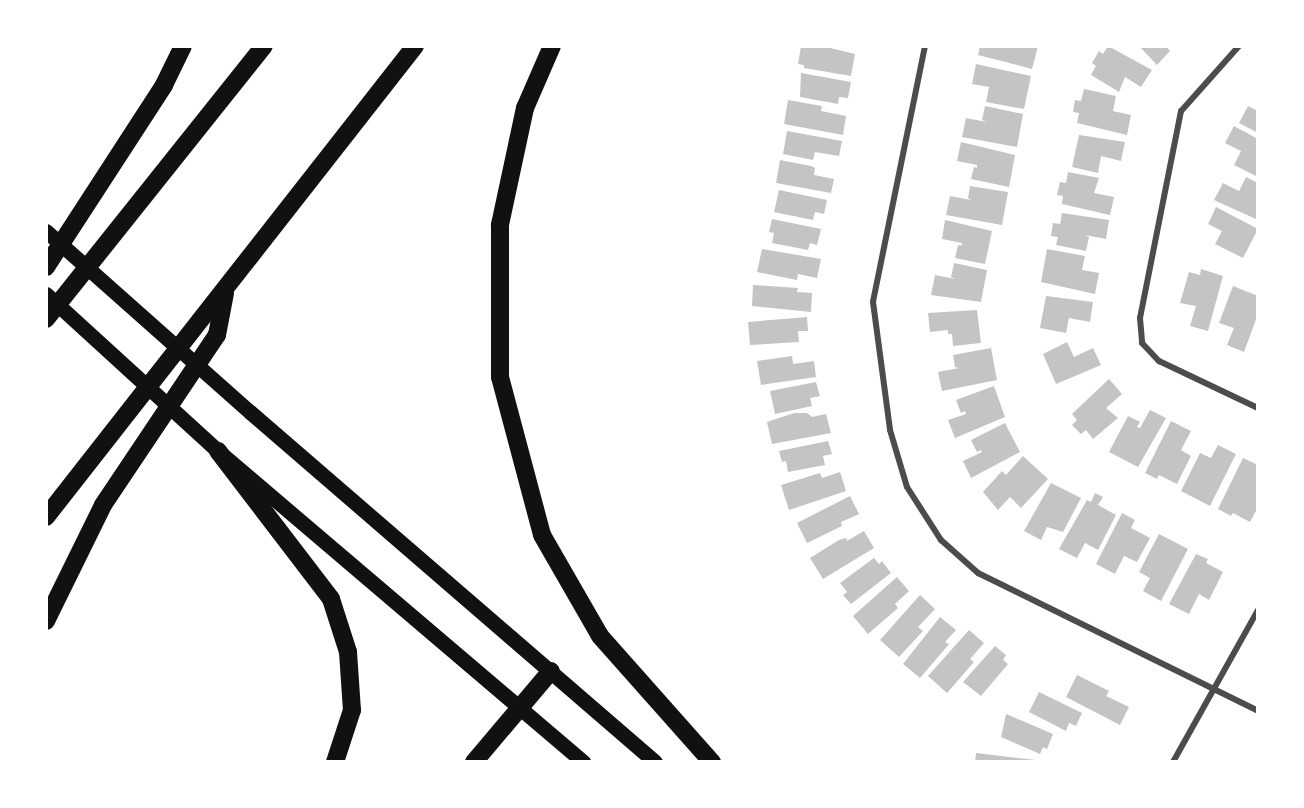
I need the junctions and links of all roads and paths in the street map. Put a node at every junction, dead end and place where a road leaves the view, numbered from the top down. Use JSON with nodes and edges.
{"nodes":[{"id":1,"x":183,"y":46,"type":"edge"},
{"id":2,"x":264,"y":46,"type":"edge"},
{"id":3,"x":415,"y":46,"type":"edge"},
{"id":4,"x":552,"y":46,"type":"edge"},
{"id":5,"x":925,"y":46,"type":"edge"},
{"id":6,"x":1239,"y":46,"type":"edge"},
{"id":7,"x":46,"y":231,"type":"edge"},
{"id":8,"x":46,"y":267,"type":"edge"},
{"id":9,"x":225,"y":291,"type":"junction"},
{"id":10,"x":46,"y":294,"type":"edge"},
{"id":11,"x":46,"y":319,"type":"edge"},
{"id":12,"x":1257,"y":408,"type":"edge"},
{"id":13,"x":218,"y":451,"type":"junction"},
{"id":14,"x":46,"y":517,"type":"edge"},
{"id":15,"x":1257,"y":610,"type":"edge"},
{"id":16,"x":46,"y":621,"type":"edge"},
{"id":17,"x":551,"y":671,"type":"junction"},
{"id":18,"x":1215,"y":690,"type":"junction"},
{"id":19,"x":522,"y":708,"type":"junction"},
{"id":20,"x":1257,"y":711,"type":"edge"},
{"id":21,"x":335,"y":762,"type":"edge"},
{"id":22,"x":474,"y":762,"type":"edge"},
{"id":23,"x":583,"y":762,"type":"edge"},
{"id":24,"x":655,"y":762,"type":"edge"},
{"id":25,"x":712,"y":762,"type":"edge"},
{"id":26,"x":1173,"y":762,"type":"edge"}],
"edges":[{"from":1,"to":8,"type":"highway"},
{"from":2,"to":11,"type":"highway"},
{"from":3,"to":9,"type":"highway"},
{"from":4,"to":25,"type":"highway"},
{"from":5,"to":18,"type":"street"},
{"from":6,"to":12,"type":"street"},
{"from":7,"to":17,"type":"main road"},
{"from":9,"to":14,"type":"highway"},
{"from":9,"to":16,"type":"highway"},
{"from":10,"to":13,"type":"main road"},
{"from":13,"to":19,"type":"main road"},
{"from":13,"to":21,"type":"highway"},
{"from":15,"to":18,"type":"street"},
{"from":17,"to":19,"type":"highway"},
{"from":17,"to":24,"type":"main road"},
{"from":18,"to":20,"type":"street"},
{"from":18,"to":26,"type":"street"},
{"from":19,"to":22,"type":"highway"},
{"from":19,"to":23,"type":"main road"}]}
